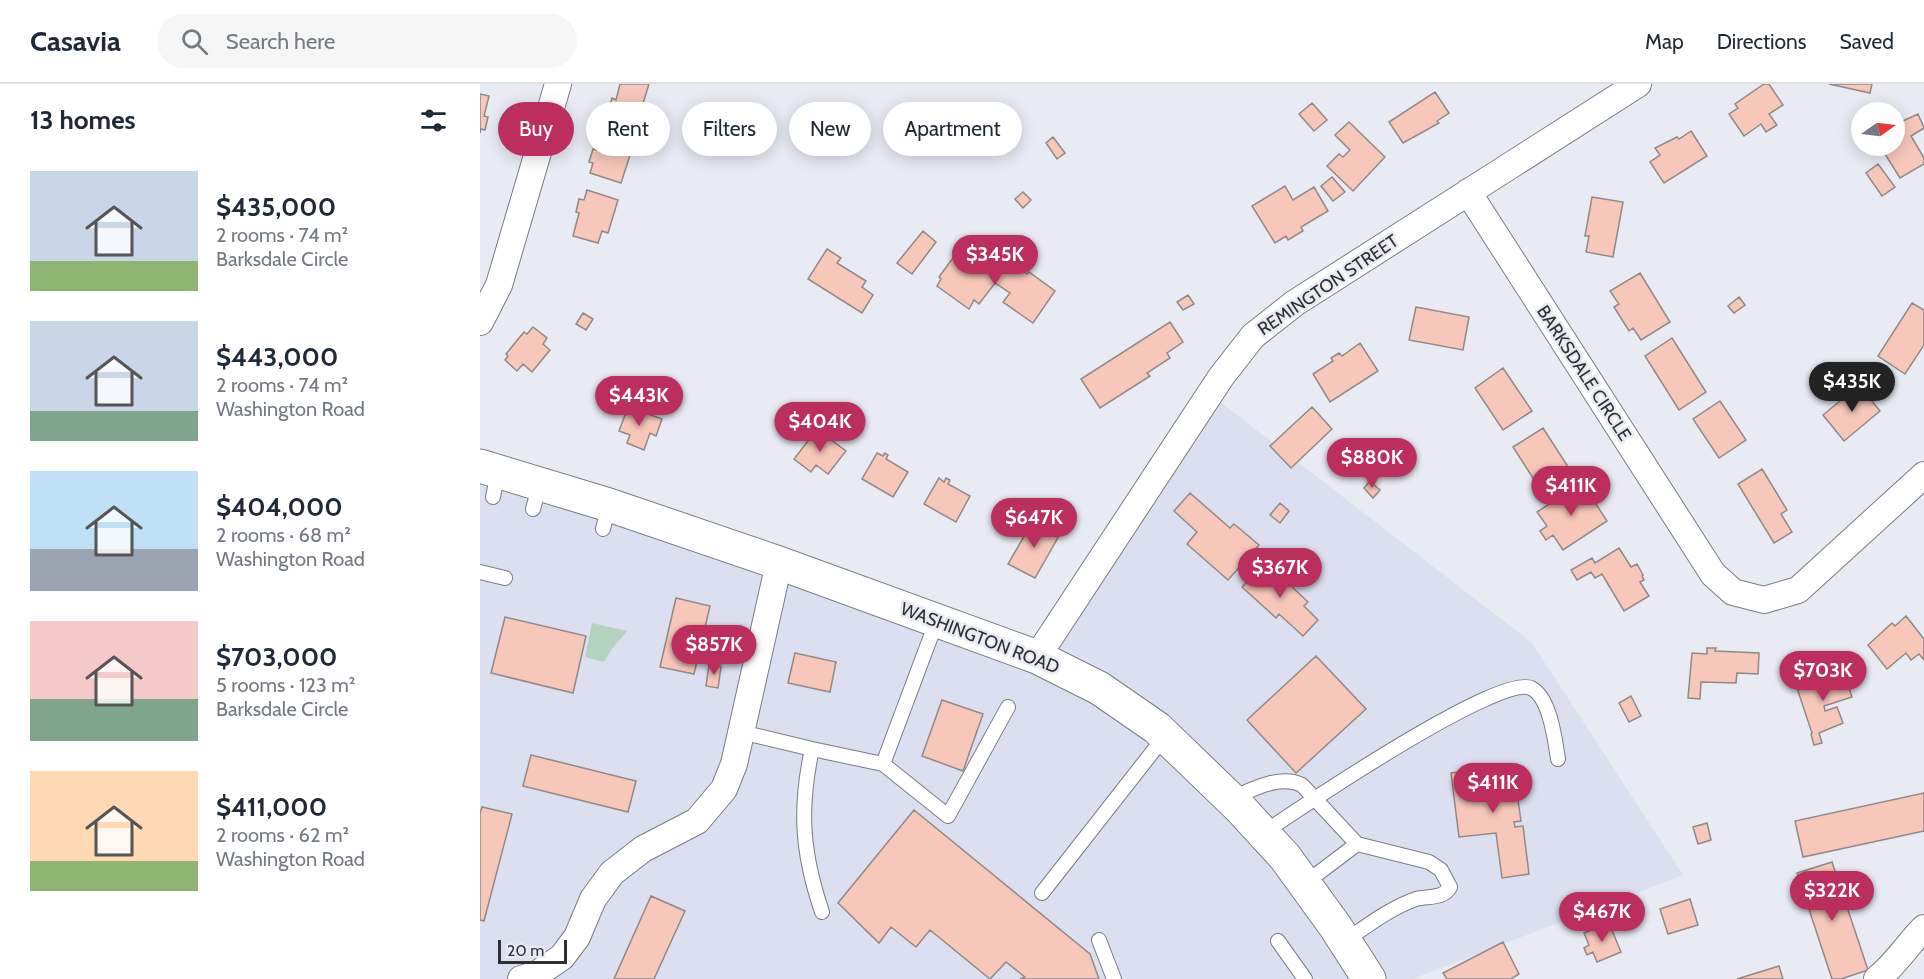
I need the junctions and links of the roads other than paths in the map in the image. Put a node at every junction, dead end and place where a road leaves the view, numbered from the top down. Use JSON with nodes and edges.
{"nodes":[{"id":1,"x":558,"y":84,"type":"edge"},
{"id":2,"x":1638,"y":84,"type":"edge"},
{"id":3,"x":1468,"y":192,"type":"junction"},
{"id":4,"x":480,"y":322,"type":"edge"},
{"id":5,"x":1924,"y":475,"type":"edge"},
{"id":6,"x":490,"y":478,"type":"edge"},
{"id":7,"x":779,"y":563,"type":"junction"},
{"id":8,"x":480,"y":572,"type":"edge"},
{"id":9,"x":505,"y":578,"type":"dead end"},
{"id":10,"x":937,"y":620,"type":"junction"},
{"id":11,"x":1037,"y":657,"type":"junction"},
{"id":12,"x":1008,"y":708,"type":"dead end"},
{"id":13,"x":741,"y":732,"type":"junction"},
{"id":14,"x":1165,"y":736,"type":"junction"},
{"id":15,"x":812,"y":749,"type":"junction"},
{"id":16,"x":1558,"y":759,"type":"dead end"},
{"id":17,"x":883,"y":764,"type":"junction"},
{"id":18,"x":1230,"y":799,"type":"junction"},
{"id":19,"x":1313,"y":799,"type":"junction"},
{"id":20,"x":1263,"y":833,"type":"junction"},
{"id":21,"x":1357,"y":844,"type":"junction"},
{"id":22,"x":1304,"y":884,"type":"junction"},
{"id":23,"x":1042,"y":893,"type":"dead end"},
{"id":24,"x":822,"y":912,"type":"dead end"},
{"id":25,"x":1924,"y":928,"type":"edge"},
{"id":26,"x":1100,"y":940,"type":"dead end"},
{"id":27,"x":1278,"y":940,"type":"dead end"},
{"id":28,"x":1345,"y":941,"type":"junction"},
{"id":29,"x":521,"y":979,"type":"edge"},
{"id":30,"x":1114,"y":979,"type":"edge"},
{"id":31,"x":1305,"y":979,"type":"edge"},
{"id":32,"x":1369,"y":979,"type":"edge"},
{"id":33,"x":1877,"y":979,"type":"edge"}],
"edges":[{"from":1,"to":4,"type":"street"},
{"from":2,"to":3,"type":"street","name":"REMINGTON STREET"},
{"from":3,"to":5,"type":"street","name":"BARKSDALE CIRCLE"},
{"from":3,"to":11,"type":"street","name":"REMINGTON STREET"},
{"from":6,"to":7,"type":"street","name":"WASHINGTON ROAD"},
{"from":7,"to":10,"type":"street","name":"WASHINGTON ROAD"},
{"from":7,"to":13,"type":"street"},
{"from":8,"to":9,"type":"lane"},
{"from":10,"to":11,"type":"street","name":"WASHINGTON ROAD"},
{"from":10,"to":17,"type":"lane"},
{"from":11,"to":14,"type":"street","name":"WASHINGTON ROAD"},
{"from":12,"to":17,"type":"lane"},
{"from":13,"to":15,"type":"lane"},
{"from":13,"to":29,"type":"street"},
{"from":14,"to":18,"type":"street","name":"WASHINGTON ROAD"},
{"from":14,"to":23,"type":"lane"},
{"from":15,"to":17,"type":"lane"},
{"from":15,"to":24,"type":"lane"},
{"from":16,"to":19,"type":"lane"},
{"from":18,"to":19,"type":"lane"},
{"from":18,"to":20,"type":"street","name":"WASHINGTON ROAD"},
{"from":19,"to":20,"type":"lane"},
{"from":19,"to":21,"type":"lane"},
{"from":20,"to":22,"type":"street","name":"WASHINGTON ROAD"},
{"from":21,"to":22,"type":"lane"},
{"from":21,"to":28,"type":"lane"},
{"from":22,"to":28,"type":"street","name":"WASHINGTON ROAD"},
{"from":25,"to":33,"type":"street"},
{"from":26,"to":30,"type":"lane"},
{"from":27,"to":31,"type":"lane"},
{"from":28,"to":32,"type":"street","name":"WASHINGTON ROAD"}]}
